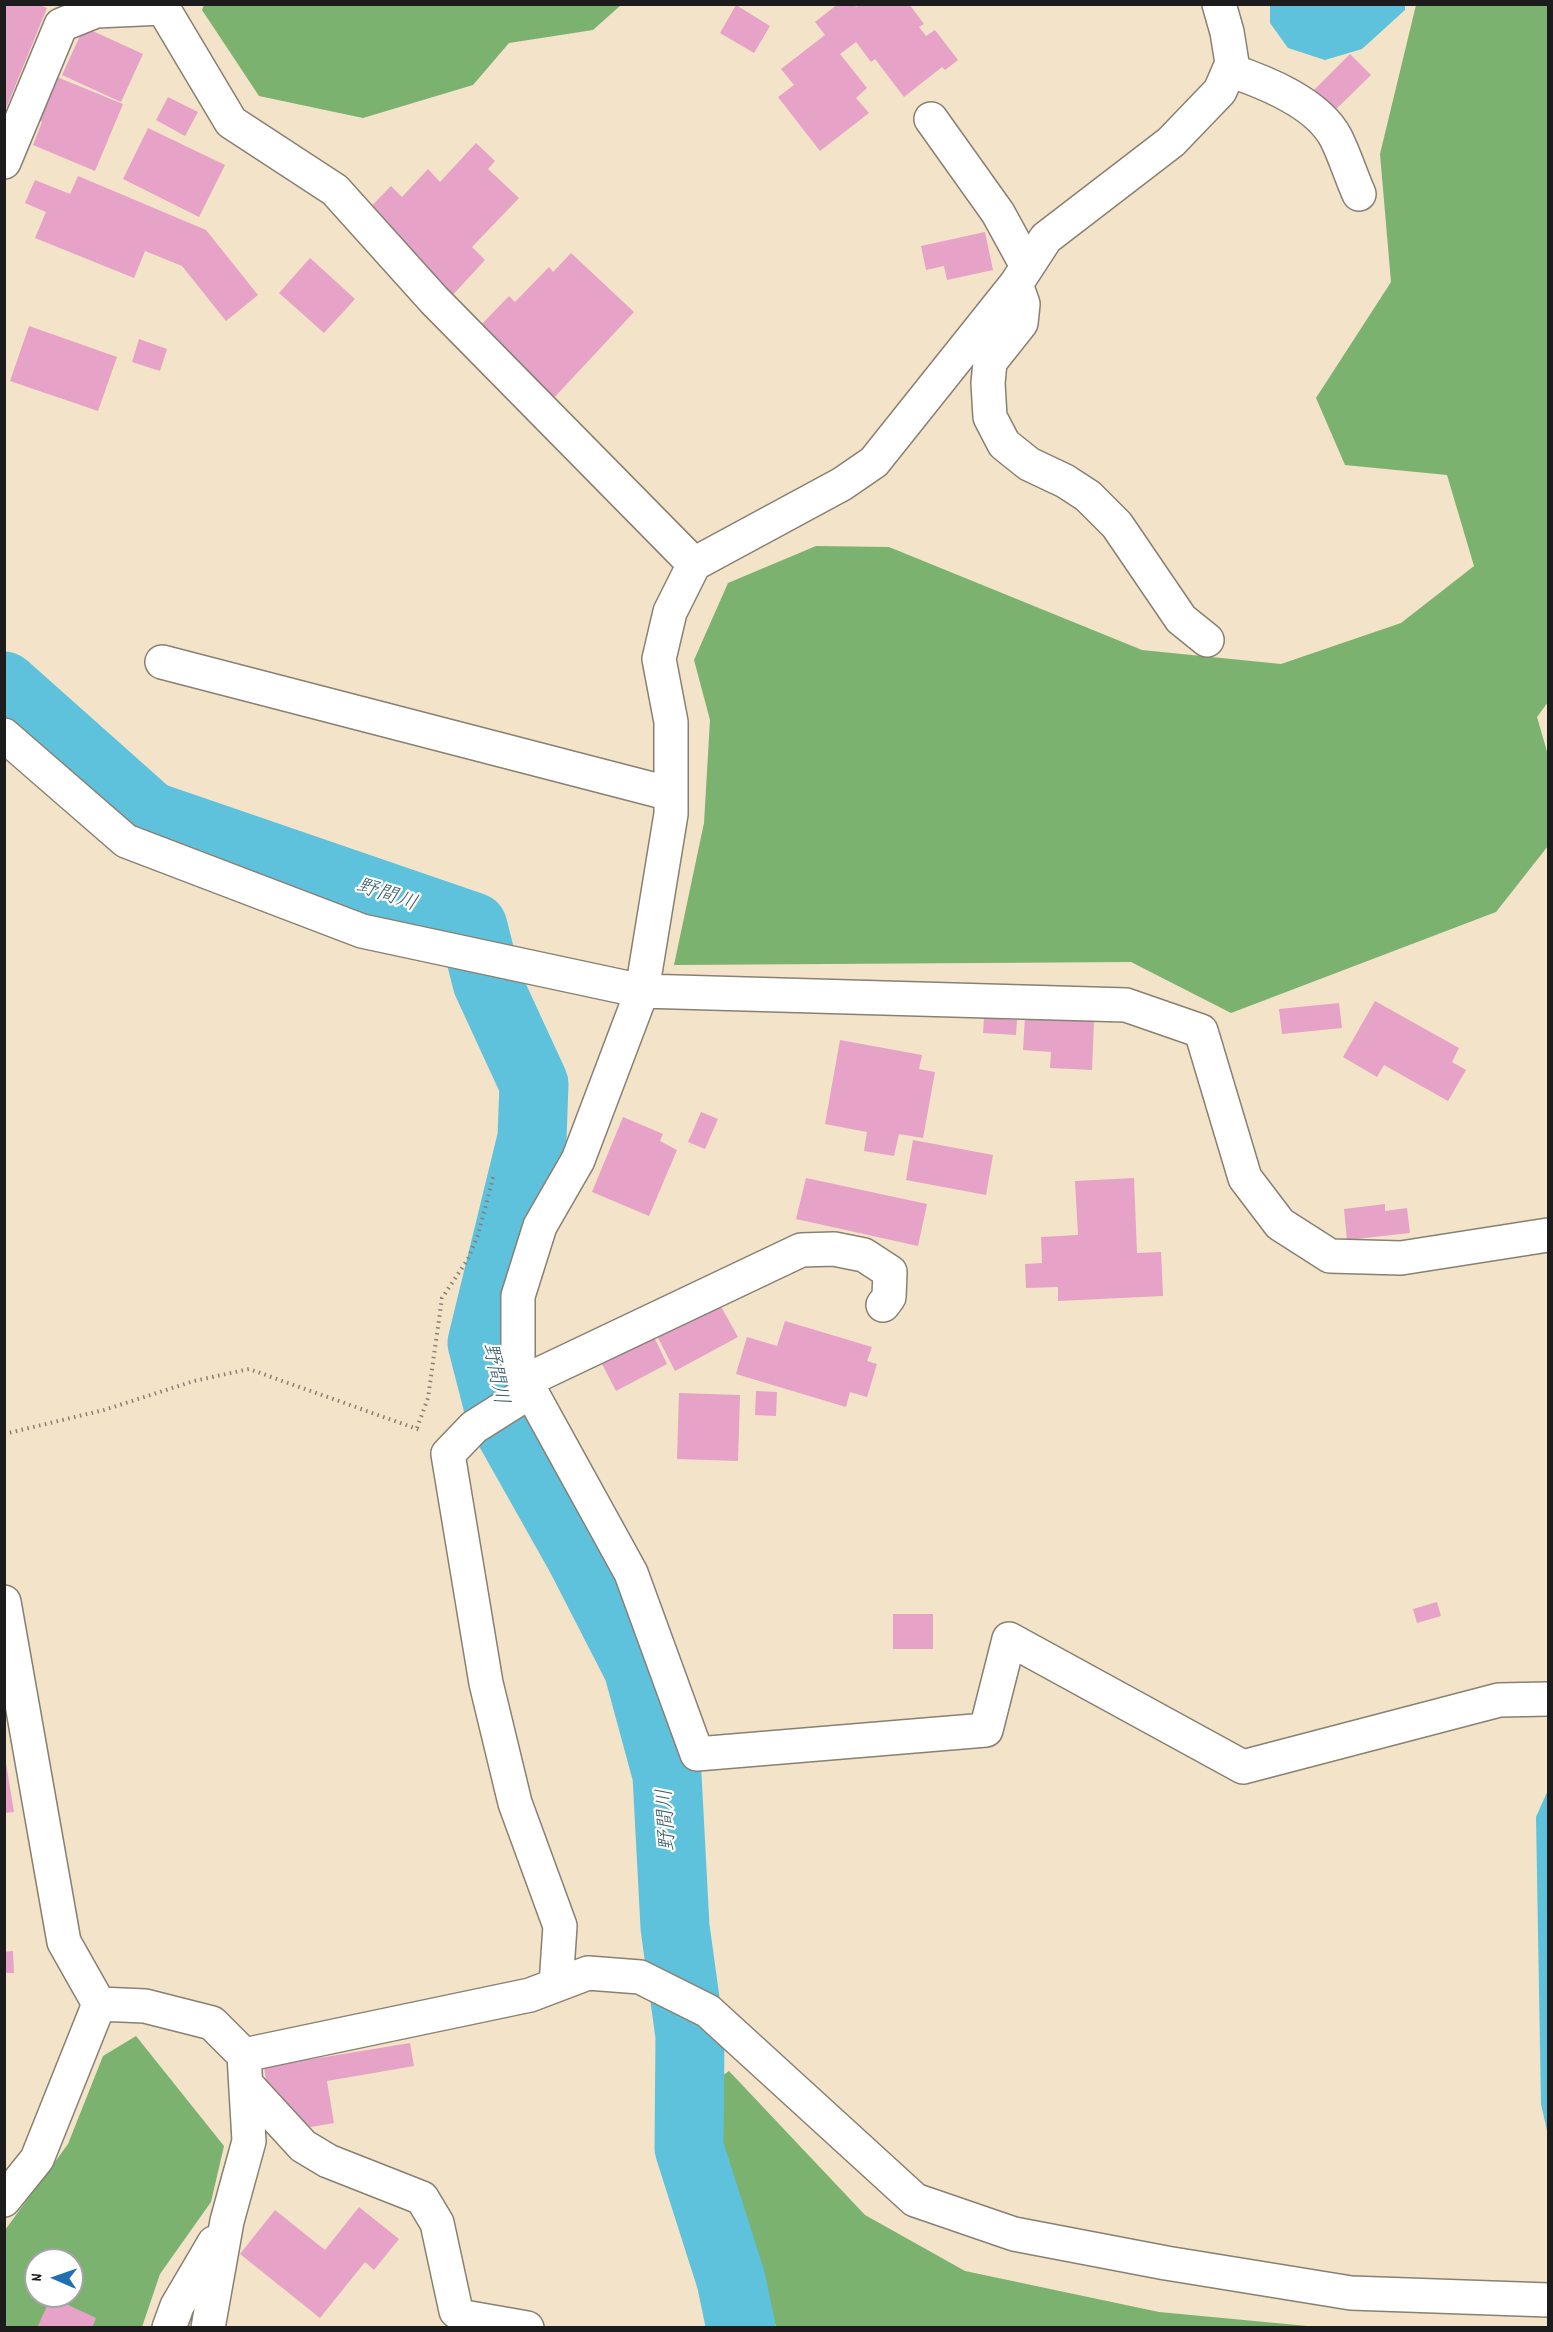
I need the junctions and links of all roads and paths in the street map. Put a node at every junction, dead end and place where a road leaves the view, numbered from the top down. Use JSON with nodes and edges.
{"nodes":[{"id":1,"x":1219,"y":4,"type":"edge"},
{"id":2,"x":164,"y":6,"type":"edge"},
{"id":3,"x":1229,"y":70,"type":"junction"},
{"id":4,"x":931,"y":119,"type":"dead end"},
{"id":5,"x":4,"y":162,"type":"edge"},
{"id":6,"x":1359,"y":194,"type":"dead end"},
{"id":7,"x":1021,"y":275,"type":"junction"},
{"id":8,"x":694,"y":564,"type":"junction"},
{"id":9,"x":1208,"y":640,"type":"dead end"},
{"id":10,"x":162,"y":662,"type":"dead end"},
{"id":11,"x":4,"y":735,"type":"edge"},
{"id":12,"x":671,"y":794,"type":"junction"},
{"id":13,"x":642,"y":991,"type":"junction"},
{"id":14,"x":494,"y":1174,"type":"dead end"},
{"id":15,"x":1548,"y":1235,"type":"edge"},
{"id":16,"x":884,"y":1305,"type":"dead end"},
{"id":17,"x":528,"y":1386,"type":"junction"},
{"id":18,"x":417,"y":1428,"type":"junction"},
{"id":19,"x":4,"y":1434,"type":"edge"},
{"id":20,"x":457,"y":1445,"type":"junction"},
{"id":21,"x":6,"y":1615,"type":"edge"},
{"id":22,"x":1548,"y":1699,"type":"edge"},
{"id":23,"x":556,"y":1985,"type":"junction"},
{"id":24,"x":99,"y":2004,"type":"junction"},
{"id":25,"x":245,"y":2069,"type":"junction"},
{"id":26,"x":4,"y":2200,"type":"edge"},
{"id":27,"x":227,"y":2221,"type":"junction"},
{"id":28,"x":1548,"y":2300,"type":"edge"},
{"id":29,"x":169,"y":2328,"type":"edge"},
{"id":30,"x":208,"y":2328,"type":"edge"},
{"id":31,"x":527,"y":2328,"type":"edge"}],
"edges":[{"from":1,"to":3,"type":"street"},
{"from":2,"to":5,"type":"street"},
{"from":2,"to":8,"type":"street"},
{"from":3,"to":6,"type":"street"},
{"from":3,"to":7,"type":"street"},
{"from":4,"to":7,"type":"street"},
{"from":7,"to":8,"type":"street"},
{"from":7,"to":9,"type":"street"},
{"from":8,"to":12,"type":"street"},
{"from":10,"to":12,"type":"street"},
{"from":11,"to":13,"type":"street"},
{"from":12,"to":13,"type":"street"},
{"from":13,"to":15,"type":"street"},
{"from":13,"to":17,"type":"street"},
{"from":14,"to":18,"type":"path"},
{"from":16,"to":17,"type":"street"},
{"from":17,"to":20,"type":"street"},
{"from":17,"to":22,"type":"street"},
{"from":18,"to":19,"type":"path"},
{"from":18,"to":20,"type":"path"},
{"from":20,"to":23,"type":"street"},
{"from":21,"to":24,"type":"street"},
{"from":23,"to":25,"type":"street"},
{"from":23,"to":28,"type":"street"},
{"from":24,"to":25,"type":"street"},
{"from":24,"to":26,"type":"street"},
{"from":25,"to":27,"type":"street"},
{"from":25,"to":31,"type":"street"},
{"from":27,"to":29,"type":"street"},
{"from":27,"to":30,"type":"street"}]}
